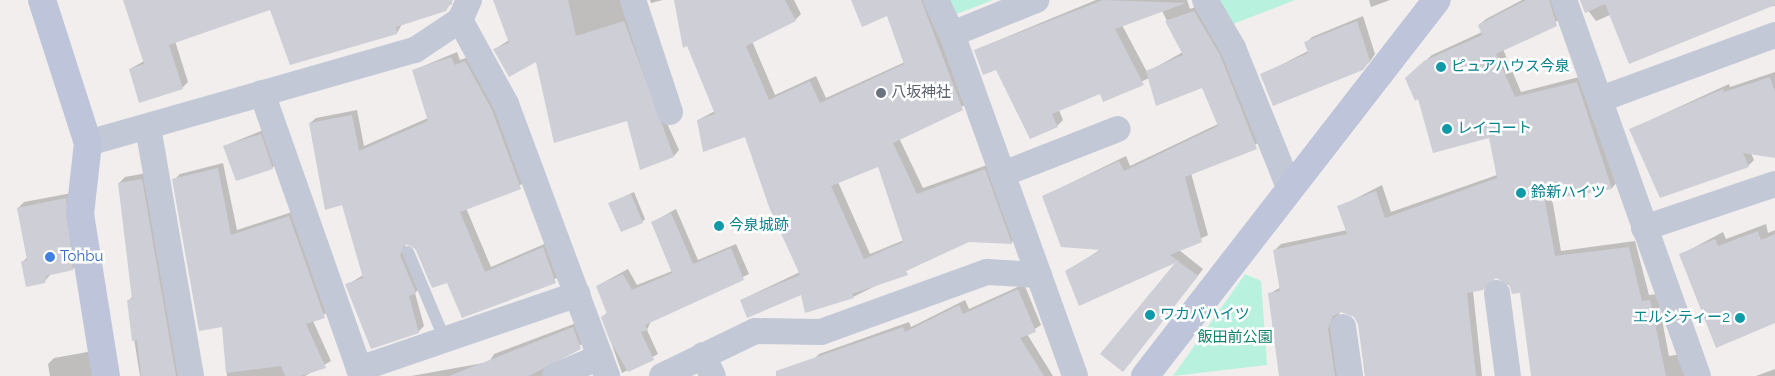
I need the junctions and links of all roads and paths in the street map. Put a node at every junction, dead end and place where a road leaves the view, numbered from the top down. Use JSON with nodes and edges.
{"nodes":[{"id":1,"x":42,"y":0,"type":"edge"},
{"id":2,"x":632,"y":0,"type":"edge"},
{"id":3,"x":936,"y":0,"type":"edge"},
{"id":4,"x":1036,"y":0,"type":"edge"},
{"id":5,"x":1204,"y":0,"type":"edge"},
{"id":6,"x":1437,"y":0,"type":"edge"},
{"id":7,"x":1564,"y":0,"type":"edge"},
{"id":8,"x":465,"y":10,"type":"edge"},
{"id":9,"x":952,"y":34,"type":"junction"},
{"id":10,"x":1775,"y":35,"type":"edge"},
{"id":11,"x":262,"y":94,"type":"junction"},
{"id":12,"x":1601,"y":99,"type":"junction"},
{"id":13,"x":670,"y":112,"type":"dead end"},
{"id":14,"x":148,"y":127,"type":"junction"},
{"id":15,"x":1118,"y":129,"type":"dead end"},
{"id":16,"x":88,"y":143,"type":"junction"},
{"id":17,"x":1003,"y":174,"type":"junction"},
{"id":18,"x":1775,"y":184,"type":"edge"},
{"id":19,"x":1289,"y":188,"type":"junction"},
{"id":20,"x":1644,"y":228,"type":"junction"},
{"id":21,"x":408,"y":252,"type":"dead end"},
{"id":22,"x":1039,"y":275,"type":"junction"},
{"id":23,"x":578,"y":294,"type":"junction"},
{"id":24,"x":1497,"y":294,"type":"dead end"},
{"id":25,"x":1343,"y":327,"type":"dead end"},
{"id":26,"x":445,"y":340,"type":"junction"},
{"id":27,"x":604,"y":366,"type":"edge"},
{"id":28,"x":708,"y":366,"type":"edge"},
{"id":29,"x":106,"y":376,"type":"edge"},
{"id":30,"x":191,"y":376,"type":"edge"},
{"id":31,"x":555,"y":376,"type":"edge"},
{"id":32,"x":662,"y":376,"type":"edge"},
{"id":33,"x":1075,"y":376,"type":"edge"},
{"id":34,"x":1145,"y":376,"type":"edge"},
{"id":35,"x":1350,"y":376,"type":"edge"},
{"id":36,"x":1508,"y":376,"type":"edge"},
{"id":37,"x":1698,"y":376,"type":"edge"}],
"edges":[{"from":1,"to":16,"type":"street"},
{"from":2,"to":13,"type":"street"},
{"from":3,"to":9,"type":"street"},
{"from":4,"to":9,"type":"street"},
{"from":5,"to":19,"type":"street"},
{"from":6,"to":19,"type":"street"},
{"from":7,"to":12,"type":"street"},
{"from":8,"to":11,"type":"street"},
{"from":8,"to":23,"type":"street"},
{"from":9,"to":17,"type":"street"},
{"from":10,"to":12,"type":"street"},
{"from":11,"to":14,"type":"street"},
{"from":11,"to":26,"type":"street"},
{"from":12,"to":20,"type":"street"},
{"from":14,"to":16,"type":"street"},
{"from":14,"to":30,"type":"street"},
{"from":15,"to":17,"type":"street"},
{"from":16,"to":29,"type":"street"},
{"from":17,"to":22,"type":"street"},
{"from":18,"to":20,"type":"street"},
{"from":19,"to":34,"type":"street"},
{"from":20,"to":37,"type":"street"},
{"from":21,"to":26,"type":"lane"},
{"from":22,"to":28,"type":"street"},
{"from":22,"to":33,"type":"street"},
{"from":23,"to":26,"type":"street"},
{"from":23,"to":27,"type":"street"},
{"from":24,"to":36,"type":"street"},
{"from":25,"to":35,"type":"street"},
{"from":27,"to":31,"type":"street"},
{"from":28,"to":32,"type":"street"}]}
